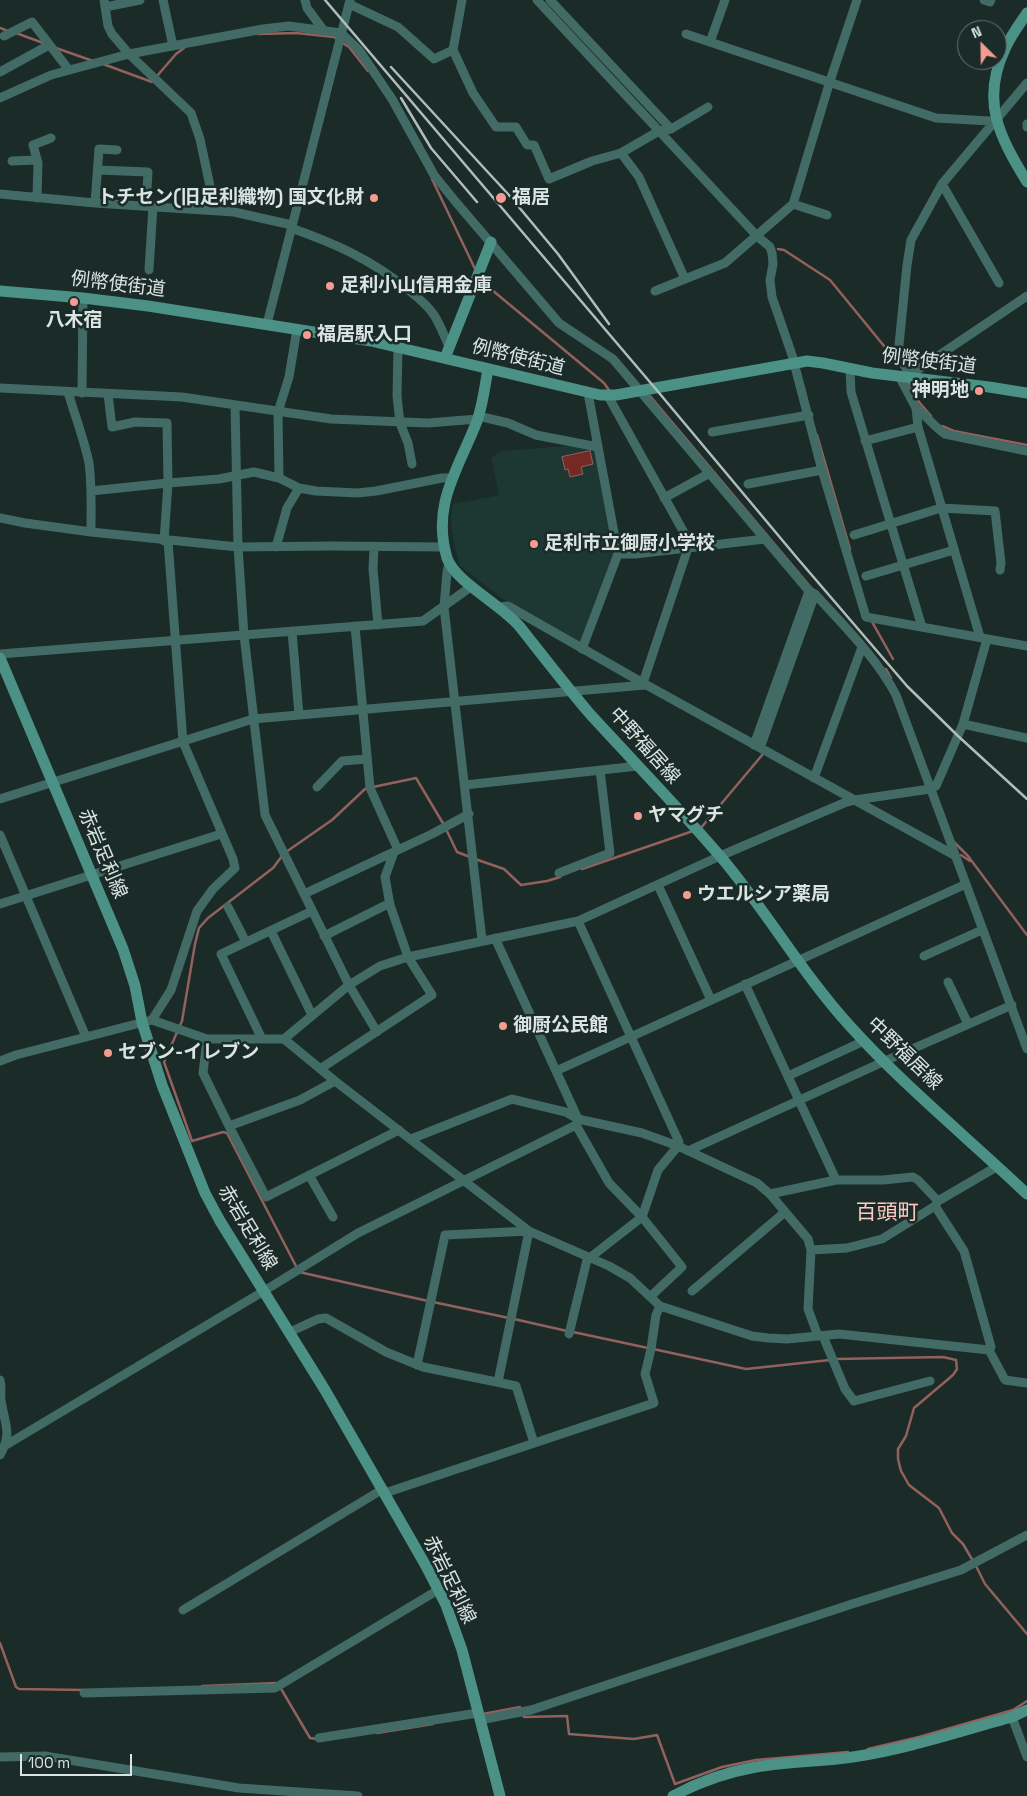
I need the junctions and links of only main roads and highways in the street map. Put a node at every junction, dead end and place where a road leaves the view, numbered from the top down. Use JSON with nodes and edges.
{"nodes":[{"id":1,"x":1027,"y":13,"type":"edge"},
{"id":2,"x":1027,"y":182,"type":"edge"},
{"id":3,"x":492,"y":242,"type":"road end"},
{"id":4,"x":0,"y":291,"type":"edge"},
{"id":5,"x":445,"y":358,"type":"junction"},
{"id":6,"x":488,"y":368,"type":"junction"},
{"id":7,"x":1027,"y":393,"type":"edge"},
{"id":8,"x":0,"y":658,"type":"edge"},
{"id":9,"x":1027,"y":1194,"type":"edge"},
{"id":10,"x":1027,"y":1710,"type":"edge"},
{"id":11,"x":500,"y":1796,"type":"edge"},
{"id":12,"x":674,"y":1796,"type":"edge"}],
"edges":[{"from":1,"to":2,"type":"main road"},
{"from":3,"to":5,"type":"main road"},
{"from":4,"to":5,"type":"main road","name":"例幣使街道"},
{"from":5,"to":6,"type":"main road","name":"例幣使街道"},
{"from":6,"to":7,"type":"main road","name":"例幣使街道"},
{"from":6,"to":9,"type":"main road","name":"中野福居線"},
{"from":8,"to":11,"type":"main road","name":"赤岩足利線"},
{"from":10,"to":12,"type":"main road"}]}
